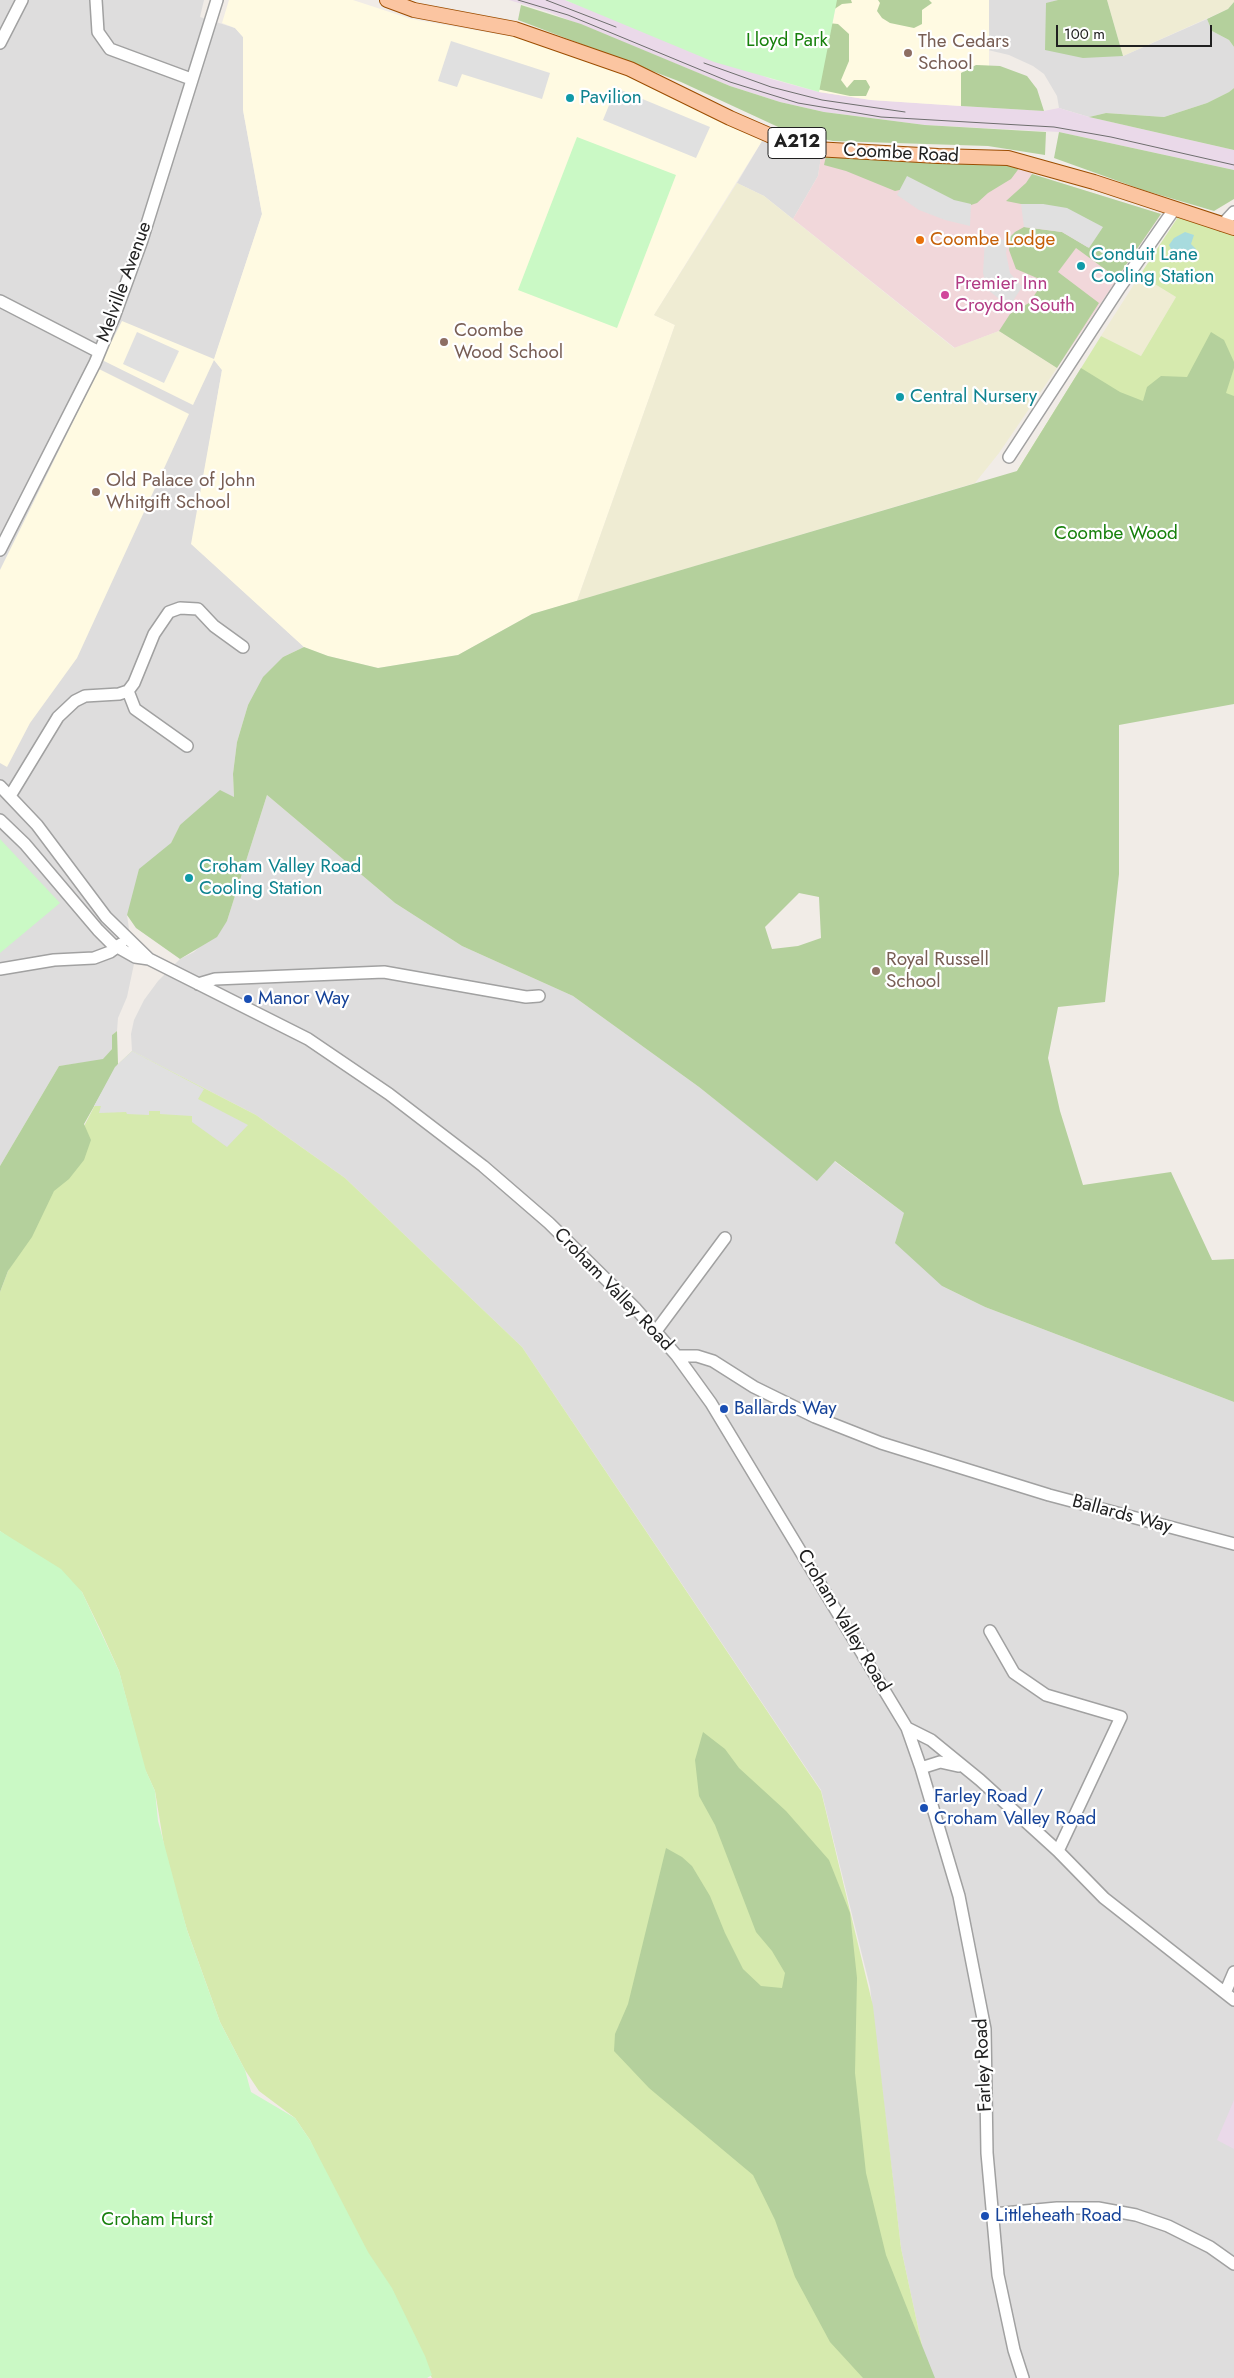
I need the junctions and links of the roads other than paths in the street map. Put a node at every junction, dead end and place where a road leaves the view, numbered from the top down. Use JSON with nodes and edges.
{"nodes":[{"id":1,"x":22,"y":0,"type":"edge"},
{"id":2,"x":96,"y":0,"type":"edge"},
{"id":3,"x":217,"y":0,"type":"edge"},
{"id":4,"x":387,"y":0,"type":"edge"},
{"id":5,"x":0,"y":43,"type":"edge"},
{"id":6,"x":191,"y":79,"type":"junction"},
{"id":7,"x":1175,"y":208,"type":"junction"},
{"id":8,"x":1234,"y":212,"type":"edge"},
{"id":9,"x":1228,"y":226,"type":"edge"},
{"id":10,"x":0,"y":301,"type":"edge"},
{"id":11,"x":99,"y":352,"type":"junction"},
{"id":12,"x":1009,"y":457,"type":"dead end"},
{"id":13,"x":0,"y":550,"type":"edge"},
{"id":14,"x":243,"y":647,"type":"dead end"},
{"id":15,"x":128,"y":691,"type":"junction"},
{"id":16,"x":187,"y":746,"type":"dead end"},
{"id":17,"x":0,"y":786,"type":"edge"},
{"id":18,"x":10,"y":796,"type":"junction"},
{"id":19,"x":0,"y":820,"type":"edge"},
{"id":20,"x":127,"y":937,"type":"junction"},
{"id":21,"x":117,"y":947,"type":"junction"},
{"id":22,"x":150,"y":959,"type":"junction"},
{"id":23,"x":0,"y":969,"type":"edge"},
{"id":24,"x":198,"y":984,"type":"junction"},
{"id":25,"x":539,"y":996,"type":"dead end"},
{"id":26,"x":725,"y":1238,"type":"dead end"},
{"id":27,"x":656,"y":1331,"type":"junction"},
{"id":28,"x":677,"y":1356,"type":"junction"},
{"id":29,"x":1234,"y":1544,"type":"edge"},
{"id":30,"x":990,"y":1631,"type":"dead end"},
{"id":31,"x":907,"y":1728,"type":"junction"},
{"id":32,"x":921,"y":1768,"type":"junction"},
{"id":33,"x":967,"y":1770,"type":"junction"},
{"id":34,"x":1058,"y":1851,"type":"junction"},
{"id":35,"x":1234,"y":1972,"type":"edge"},
{"id":36,"x":1230,"y":1997,"type":"edge"},
{"id":37,"x":993,"y":2214,"type":"junction"},
{"id":38,"x":1234,"y":2264,"type":"edge"},
{"id":39,"x":1024,"y":2378,"type":"edge"}],
"edges":[{"from":1,"to":5,"type":"street"},
{"from":2,"to":6,"type":"street"},
{"from":3,"to":6,"type":"street","name":"Melville Avenue"},
{"from":4,"to":7,"type":"main road","name":"Coombe Road","number":"A212"},
{"from":6,"to":11,"type":"street","name":"Melville Avenue"},
{"from":7,"to":9,"type":"main road","name":"Coombe Road","number":"A212"},
{"from":7,"to":12,"type":"street"},
{"from":8,"to":9,"type":"street"},
{"from":10,"to":11,"type":"street"},
{"from":11,"to":13,"type":"street","name":"Melville Avenue"},
{"from":14,"to":15,"type":"street"},
{"from":15,"to":16,"type":"street"},
{"from":15,"to":18,"type":"street"},
{"from":17,"to":18,"type":"street","name":"Croham Valley Road"},
{"from":18,"to":20,"type":"street","name":"Croham Valley Road"},
{"from":19,"to":21,"type":"street","name":"Croham Valley Road"},
{"from":20,"to":21,"type":"street"},
{"from":20,"to":22,"type":"street","name":"Croham Valley Road"},
{"from":21,"to":22,"type":"street","name":"Croham Valley Road"},
{"from":21,"to":23,"type":"street"},
{"from":22,"to":24,"type":"street","name":"Croham Valley Road"},
{"from":24,"to":25,"type":"street"},
{"from":24,"to":27,"type":"street","name":"Croham Valley Road"},
{"from":26,"to":27,"type":"street"},
{"from":27,"to":28,"type":"street","name":"Croham Valley Road"},
{"from":28,"to":29,"type":"street","name":"Ballards Way"},
{"from":28,"to":31,"type":"street","name":"Croham Valley Road"},
{"from":30,"to":34,"type":"street"},
{"from":31,"to":32,"type":"street","name":"Farley Road"},
{"from":31,"to":33,"type":"street"},
{"from":32,"to":33,"type":"street"},
{"from":32,"to":37,"type":"street","name":"Farley Road"},
{"from":33,"to":34,"type":"street"},
{"from":34,"to":36,"type":"street"},
{"from":35,"to":36,"type":"street"},
{"from":37,"to":38,"type":"street"},
{"from":37,"to":39,"type":"street","name":"Farley Road"}]}
